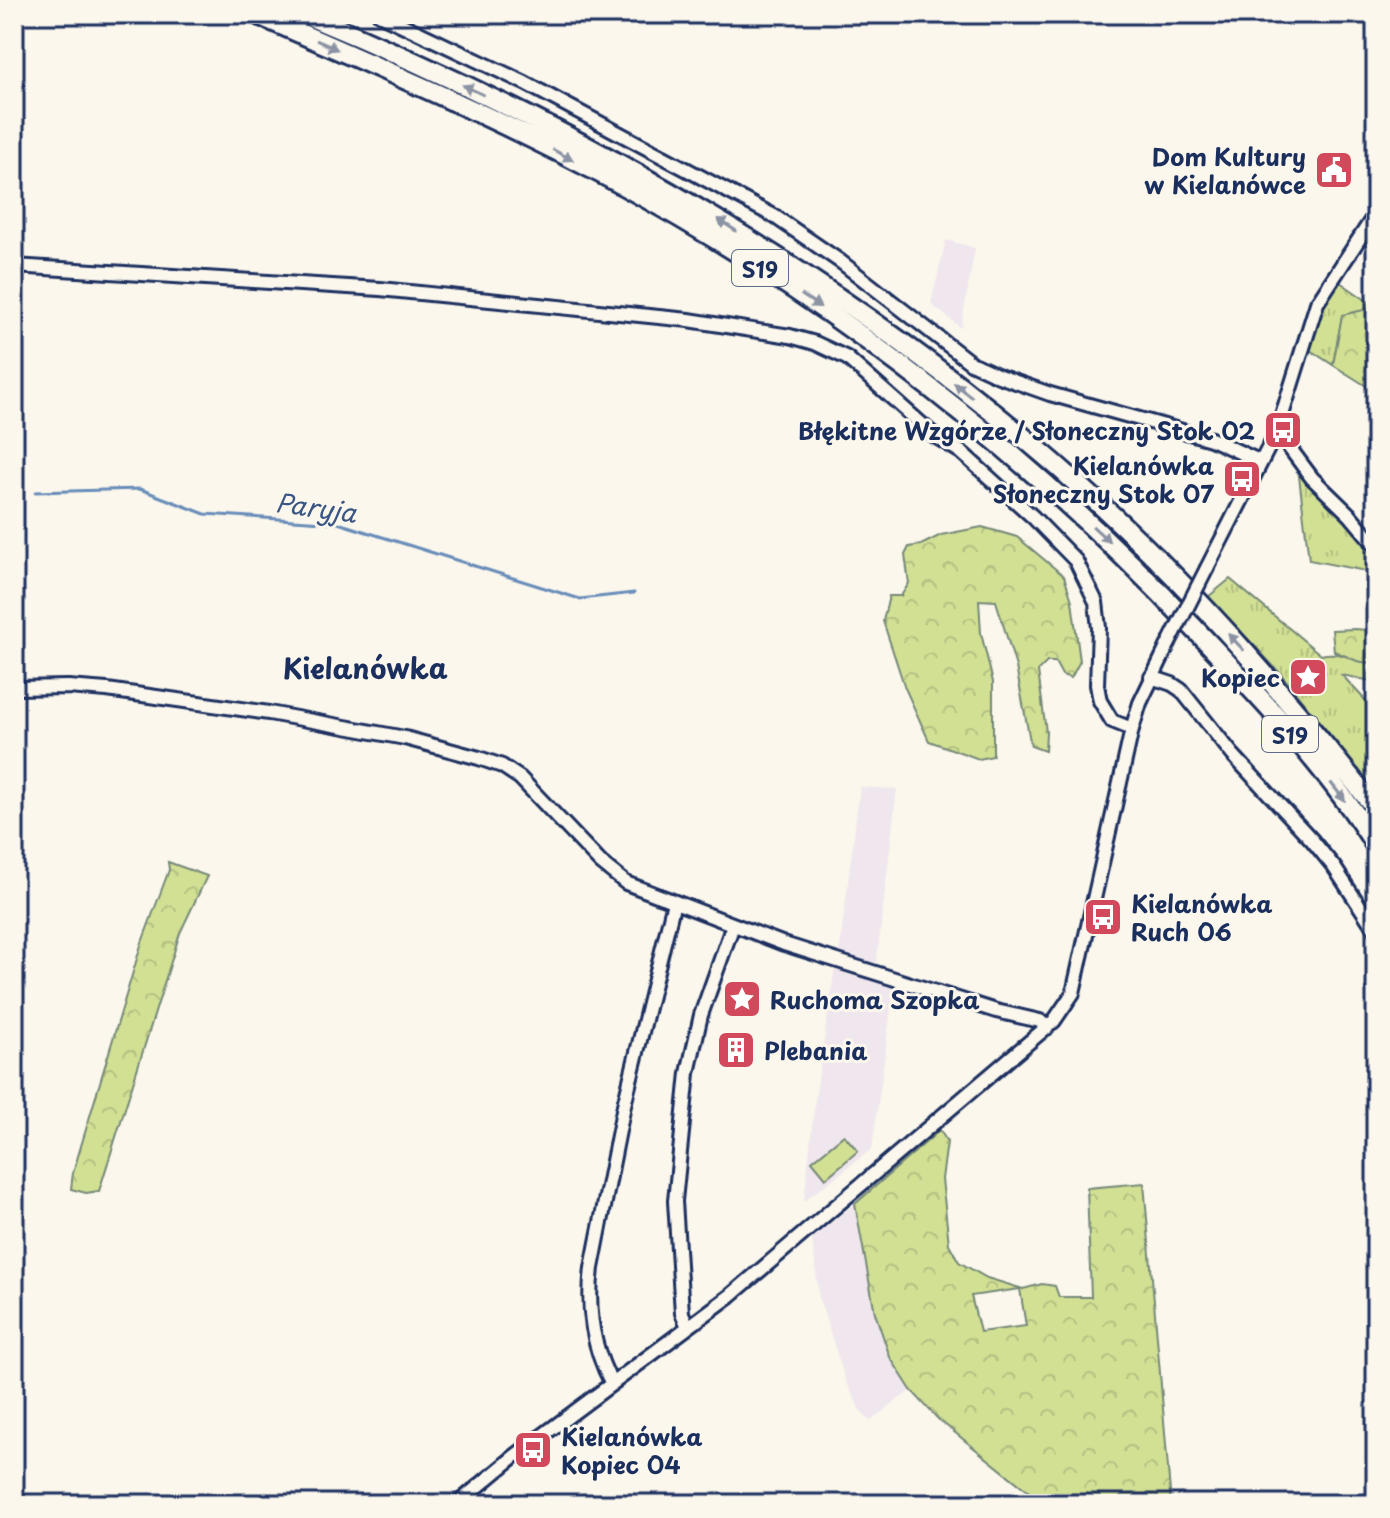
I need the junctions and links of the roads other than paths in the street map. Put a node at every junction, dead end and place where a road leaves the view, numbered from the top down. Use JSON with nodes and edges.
{"nodes":[{"id":1,"x":256,"y":14,"type":"edge"},
{"id":2,"x":304,"y":14,"type":"edge"},
{"id":3,"x":379,"y":14,"type":"edge"},
{"id":4,"x":1376,"y":213,"type":"edge"},
{"id":5,"x":14,"y":266,"type":"edge"},
{"id":6,"x":1277,"y":431,"type":"junction"},
{"id":7,"x":1261,"y":462,"type":"junction"},
{"id":8,"x":1376,"y":546,"type":"edge"},
{"id":9,"x":1151,"y":677,"type":"junction"},
{"id":10,"x":14,"y":688,"type":"edge"},
{"id":11,"x":1132,"y":729,"type":"junction"},
{"id":12,"x":1376,"y":809,"type":"edge"},
{"id":13,"x":1376,"y":846,"type":"edge"},
{"id":14,"x":674,"y":902,"type":"junction"},
{"id":15,"x":733,"y":925,"type":"junction"},
{"id":16,"x":1376,"y":931,"type":"edge"},
{"id":17,"x":1010,"y":1015,"type":"junction"},
{"id":18,"x":1047,"y":1028,"type":"junction"},
{"id":19,"x":1035,"y":1038,"type":"junction"},
{"id":20,"x":688,"y":1327,"type":"junction"},
{"id":21,"x":612,"y":1384,"type":"junction"},
{"id":22,"x":457,"y":1504,"type":"edge"}],
"edges":[{"from":1,"to":13,"type":"highway","number":"S19","one_way":true},
{"from":12,"to":2,"type":"highway","number":"S19","one_way":true},
{"from":3,"to":7,"type":"street"},
{"from":4,"to":6,"type":"street"},
{"from":5,"to":11,"type":"street"},
{"from":6,"to":7,"type":"street"},
{"from":6,"to":8,"type":"street"},
{"from":7,"to":9,"type":"street","bridge":true},
{"from":9,"to":11,"type":"street"},
{"from":9,"to":16,"type":"street"},
{"from":10,"to":14,"type":"street"},
{"from":11,"to":18,"type":"street"},
{"from":14,"to":15,"type":"street"},
{"from":14,"to":21,"type":"street"},
{"from":15,"to":17,"type":"street"},
{"from":15,"to":20,"type":"street"},
{"from":17,"to":18,"type":"street"},
{"from":17,"to":19,"type":"street"},
{"from":18,"to":19,"type":"street"},
{"from":19,"to":20,"type":"street"},
{"from":20,"to":21,"type":"street"},
{"from":21,"to":22,"type":"street"}]}
